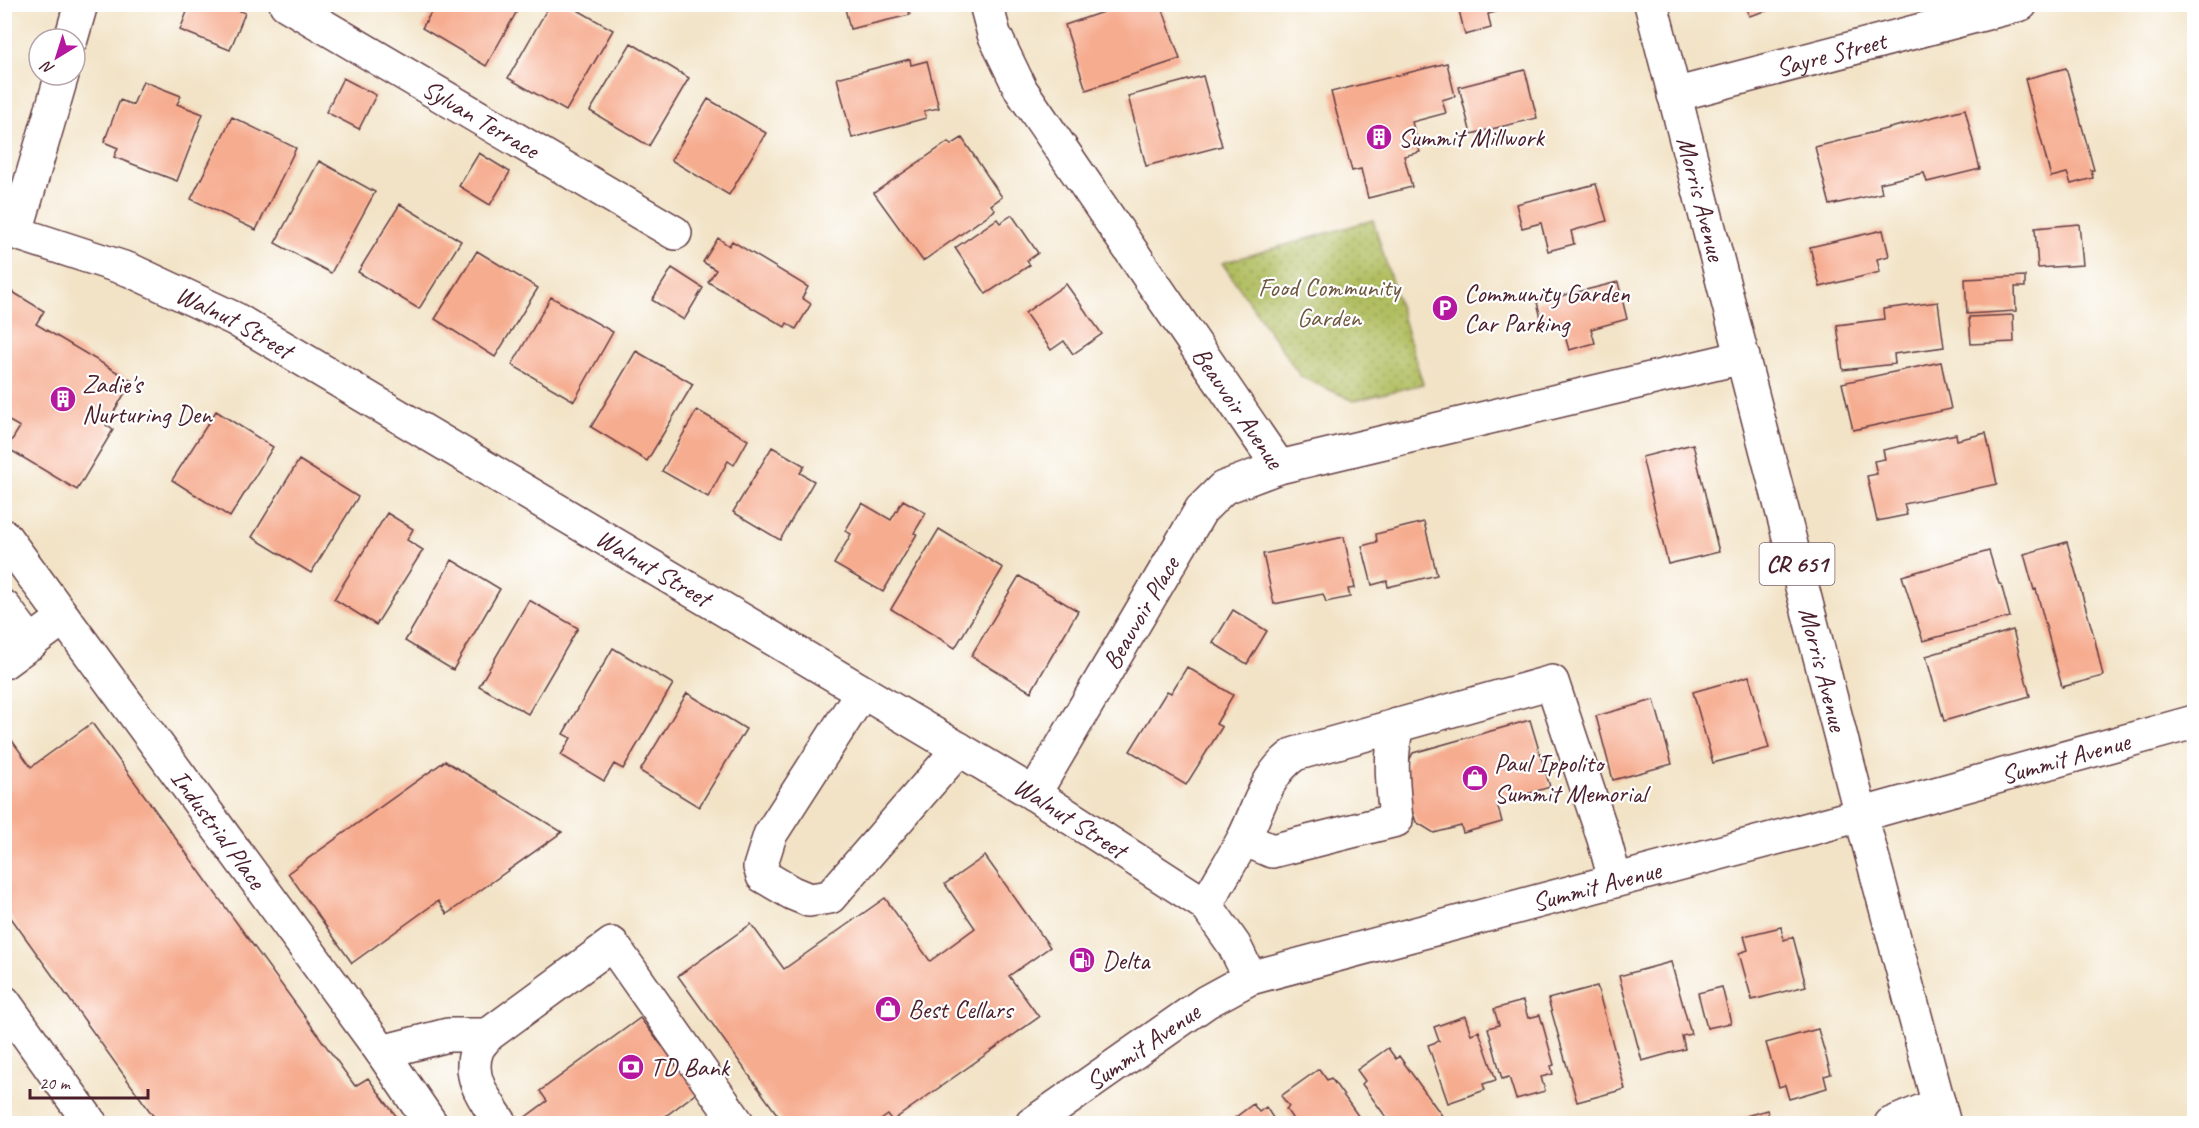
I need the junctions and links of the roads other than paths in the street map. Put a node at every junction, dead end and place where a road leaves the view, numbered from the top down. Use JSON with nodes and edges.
{"nodes":[{"id":1,"x":81,"y":4,"type":"edge"},
{"id":2,"x":286,"y":4,"type":"edge"},
{"id":3,"x":986,"y":4,"type":"edge"},
{"id":4,"x":1651,"y":4,"type":"edge"},
{"id":5,"x":2020,"y":4,"type":"edge"},
{"id":6,"x":74,"y":27,"type":"edge"},
{"id":7,"x":58,"y":87,"type":"edge"},
{"id":8,"x":1674,"y":94,"type":"junction"},
{"id":9,"x":10,"y":231,"type":"edge"},
{"id":10,"x":675,"y":233,"type":"dead end"},
{"id":11,"x":1743,"y":357,"type":"junction"},
{"id":12,"x":1279,"y":467,"type":"junction"},
{"id":13,"x":4,"y":536,"type":"edge"},
{"id":14,"x":4,"y":607,"type":"edge"},
{"id":15,"x":64,"y":618,"type":"junction"},
{"id":16,"x":30,"y":643,"type":"junction"},
{"id":17,"x":4,"y":662,"type":"edge"},
{"id":18,"x":862,"y":692,"type":"junction"},
{"id":19,"x":2194,"y":722,"type":"edge"},
{"id":20,"x":1397,"y":725,"type":"junction"},
{"id":21,"x":959,"y":749,"type":"junction"},
{"id":22,"x":1034,"y":794,"type":"junction"},
{"id":23,"x":1861,"y":815,"type":"junction"},
{"id":24,"x":1244,"y":839,"type":"junction"},
{"id":25,"x":1615,"y":880,"type":"junction"},
{"id":26,"x":1206,"y":905,"type":"junction"},
{"id":27,"x":1250,"y":978,"type":"junction"},
{"id":28,"x":4,"y":1002,"type":"edge"},
{"id":29,"x":488,"y":1035,"type":"junction"},
{"id":30,"x":382,"y":1052,"type":"junction"},
{"id":31,"x":1941,"y":1114,"type":"edge"},
{"id":32,"x":91,"y":1124,"type":"edge"},
{"id":33,"x":431,"y":1124,"type":"edge"},
{"id":34,"x":501,"y":1124,"type":"edge"},
{"id":35,"x":738,"y":1124,"type":"edge"},
{"id":36,"x":1032,"y":1124,"type":"edge"},
{"id":37,"x":1892,"y":1124,"type":"edge"}],
"edges":[{"from":1,"to":6,"type":"street"},
{"from":2,"to":10,"type":"street","name":"Sylvan Terrace"},
{"from":3,"to":12,"type":"street","name":"Beauvoir Avenue"},
{"from":4,"to":8,"type":"street","name":"Morris Avenue","number":"CR 651"},
{"from":5,"to":8,"type":"street","name":"Sayre Street"},
{"from":7,"to":9,"type":"street"},
{"from":8,"to":11,"type":"street","name":"Morris Avenue","number":"CR 651"},
{"from":9,"to":18,"type":"street","name":"Walnut Street"},
{"from":11,"to":12,"type":"street","name":"Beauvoir Avenue"},
{"from":11,"to":23,"type":"street","name":"Morris Avenue","number":"CR 651"},
{"from":12,"to":22,"type":"street","name":"Beauvoir Place"},
{"from":13,"to":15,"type":"street","name":"Industrial Place"},
{"from":14,"to":16,"type":"street"},
{"from":15,"to":16,"type":"street"},
{"from":15,"to":30,"type":"street","name":"Industrial Place"},
{"from":16,"to":17,"type":"street"},
{"from":18,"to":21,"type":"street","name":"Walnut Street"},
{"from":18,"to":21,"type":"street"},
{"from":19,"to":23,"type":"street","name":"Summit Avenue"},
{"from":20,"to":24,"type":"street"},
{"from":20,"to":24,"type":"street"},
{"from":20,"to":25,"type":"street"},
{"from":21,"to":22,"type":"street","name":"Walnut Street"},
{"from":22,"to":26,"type":"street","name":"Walnut Street"},
{"from":23,"to":25,"type":"street","name":"Summit Avenue"},
{"from":23,"to":31,"type":"street","name":"Morris Avenue","number":"CR 651"},
{"from":24,"to":26,"type":"street"},
{"from":25,"to":27,"type":"street","name":"Summit Avenue"},
{"from":26,"to":27,"type":"street","name":"Walnut Street"},
{"from":27,"to":36,"type":"street","name":"Summit Avenue"},
{"from":28,"to":32,"type":"street"},
{"from":29,"to":30,"type":"street"},
{"from":29,"to":34,"type":"street"},
{"from":29,"to":35,"type":"street"},
{"from":30,"to":33,"type":"street","name":"Industrial Place"},
{"from":31,"to":37,"type":"street"}]}
